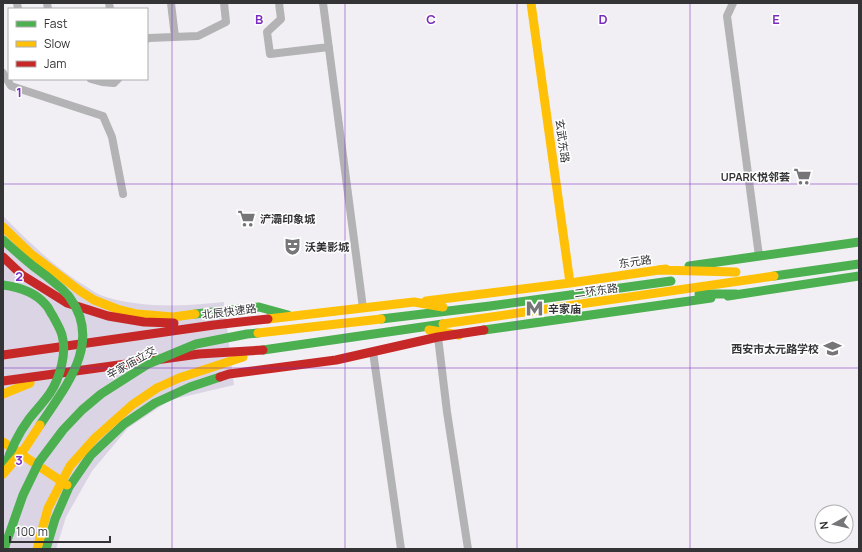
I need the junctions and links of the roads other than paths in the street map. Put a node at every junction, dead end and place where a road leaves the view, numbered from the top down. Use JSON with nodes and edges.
{"nodes":[{"id":1,"x":171,"y":3,"type":"edge"},
{"id":2,"x":224,"y":3,"type":"edge"},
{"id":3,"x":279,"y":3,"type":"edge"},
{"id":4,"x":323,"y":3,"type":"edge"},
{"id":5,"x":531,"y":3,"type":"edge"},
{"id":6,"x":734,"y":3,"type":"edge"},
{"id":7,"x":175,"y":37,"type":"junction"},
{"id":8,"x":148,"y":38,"type":"edge"},
{"id":9,"x":329,"y":47,"type":"junction"},
{"id":10,"x":3,"y":73,"type":"edge"},
{"id":11,"x":95,"y":80,"type":"edge"},
{"id":12,"x":117,"y":80,"type":"edge"},
{"id":13,"x":123,"y":194,"type":"dead end"},
{"id":14,"x":3,"y":227,"type":"edge"},
{"id":15,"x":3,"y":240,"type":"edge"},
{"id":16,"x":859,"y":242,"type":"edge"},
{"id":17,"x":759,"y":256,"type":"junction"},
{"id":18,"x":3,"y":257,"type":"edge"},
{"id":19,"x":859,"y":264,"type":"edge"},
{"id":20,"x":658,"y":270,"type":"junction"},
{"id":21,"x":859,"y":276,"type":"edge"},
{"id":22,"x":570,"y":283,"type":"junction"},
{"id":23,"x":3,"y":285,"type":"edge"},
{"id":24,"x":658,"y":292,"type":"junction"},
{"id":25,"x":736,"y":294,"type":"junction"},
{"id":26,"x":414,"y":302,"type":"junction"},
{"id":27,"x":363,"y":308,"type":"junction"},
{"id":28,"x":459,"y":310,"type":"junction"},
{"id":29,"x":293,"y":316,"type":"junction"},
{"id":30,"x":214,"y":324,"type":"junction"},
{"id":31,"x":415,"y":328,"type":"junction"},
{"id":32,"x":459,"y":335,"type":"junction"},
{"id":33,"x":438,"y":337,"type":"junction"},
{"id":34,"x":265,"y":350,"type":"junction"},
{"id":35,"x":373,"y":352,"type":"junction"},
{"id":36,"x":3,"y":355,"type":"edge"},
{"id":37,"x":55,"y":374,"type":"junction"},
{"id":38,"x":3,"y":381,"type":"edge"},
{"id":39,"x":3,"y":394,"type":"edge"},
{"id":40,"x":3,"y":442,"type":"edge"},
{"id":41,"x":3,"y":474,"type":"edge"},
{"id":42,"x":69,"y":487,"type":"junction"},
{"id":43,"x":4,"y":549,"type":"edge"},
{"id":44,"x":37,"y":549,"type":"edge"},
{"id":45,"x":46,"y":549,"type":"edge"},
{"id":46,"x":401,"y":549,"type":"edge"},
{"id":47,"x":468,"y":549,"type":"edge"}],
"edges":[{"from":1,"to":7,"type":"street"},
{"from":2,"to":7,"type":"street"},
{"from":3,"to":9,"type":"street"},
{"from":4,"to":9,"type":"street"},
{"from":5,"to":22,"type":"main road","name":"玄武东路"},
{"from":6,"to":17,"type":"street"},
{"from":7,"to":8,"type":"street"},
{"from":9,"to":27,"type":"street"},
{"from":10,"to":13,"type":"street"},
{"from":11,"to":12,"type":"street"},
{"from":14,"to":29,"type":"main road"},
{"from":15,"to":41,"type":"main road","bridge":true},
{"from":16,"to":17,"type":"main road","name":"东元路"},
{"from":17,"to":20,"type":"main road","name":"东元路"},
{"from":18,"to":30,"type":"main road"},
{"from":19,"to":24,"type":"main road","name":"二环东路"},
{"from":20,"to":22,"type":"main road","name":"东元路"},
{"from":20,"to":28,"type":"main road","name":"辛家庙立交"},
{"from":21,"to":25,"type":"main road"},
{"from":22,"to":26,"type":"main road","name":"东元路"},
{"from":23,"to":41,"type":"main road","bridge":true},
{"from":24,"to":25,"type":"main road"},
{"from":24,"to":31,"type":"main road","name":"二环东路"},
{"from":25,"to":32,"type":"main road"},
{"from":26,"to":27,"type":"main road","name":"北辰快速路"},
{"from":26,"to":28,"type":"main road","name":"北辰快速路"},
{"from":27,"to":29,"type":"main road","name":"北辰快速路"},
{"from":28,"to":43,"type":"main road","name":"辛家庙立交","bridge":true},
{"from":29,"to":30,"type":"main road","name":"北辰快速路"},
{"from":30,"to":36,"type":"main road","name":"北辰快速路"},
{"from":31,"to":32,"type":"main road"},
{"from":31,"to":34,"type":"main road","name":"二环东路"},
{"from":32,"to":33,"type":"main road"},
{"from":33,"to":35,"type":"main road"},
{"from":33,"to":47,"type":"street"},
{"from":34,"to":37,"type":"main road"},
{"from":34,"to":44,"type":"main road","bridge":true},
{"from":35,"to":42,"type":"main road"},
{"from":35,"to":46,"type":"street"},
{"from":37,"to":38,"type":"main road"},
{"from":37,"to":39,"type":"main road"},
{"from":40,"to":42,"type":"main road"},
{"from":42,"to":45,"type":"main road"}]}
